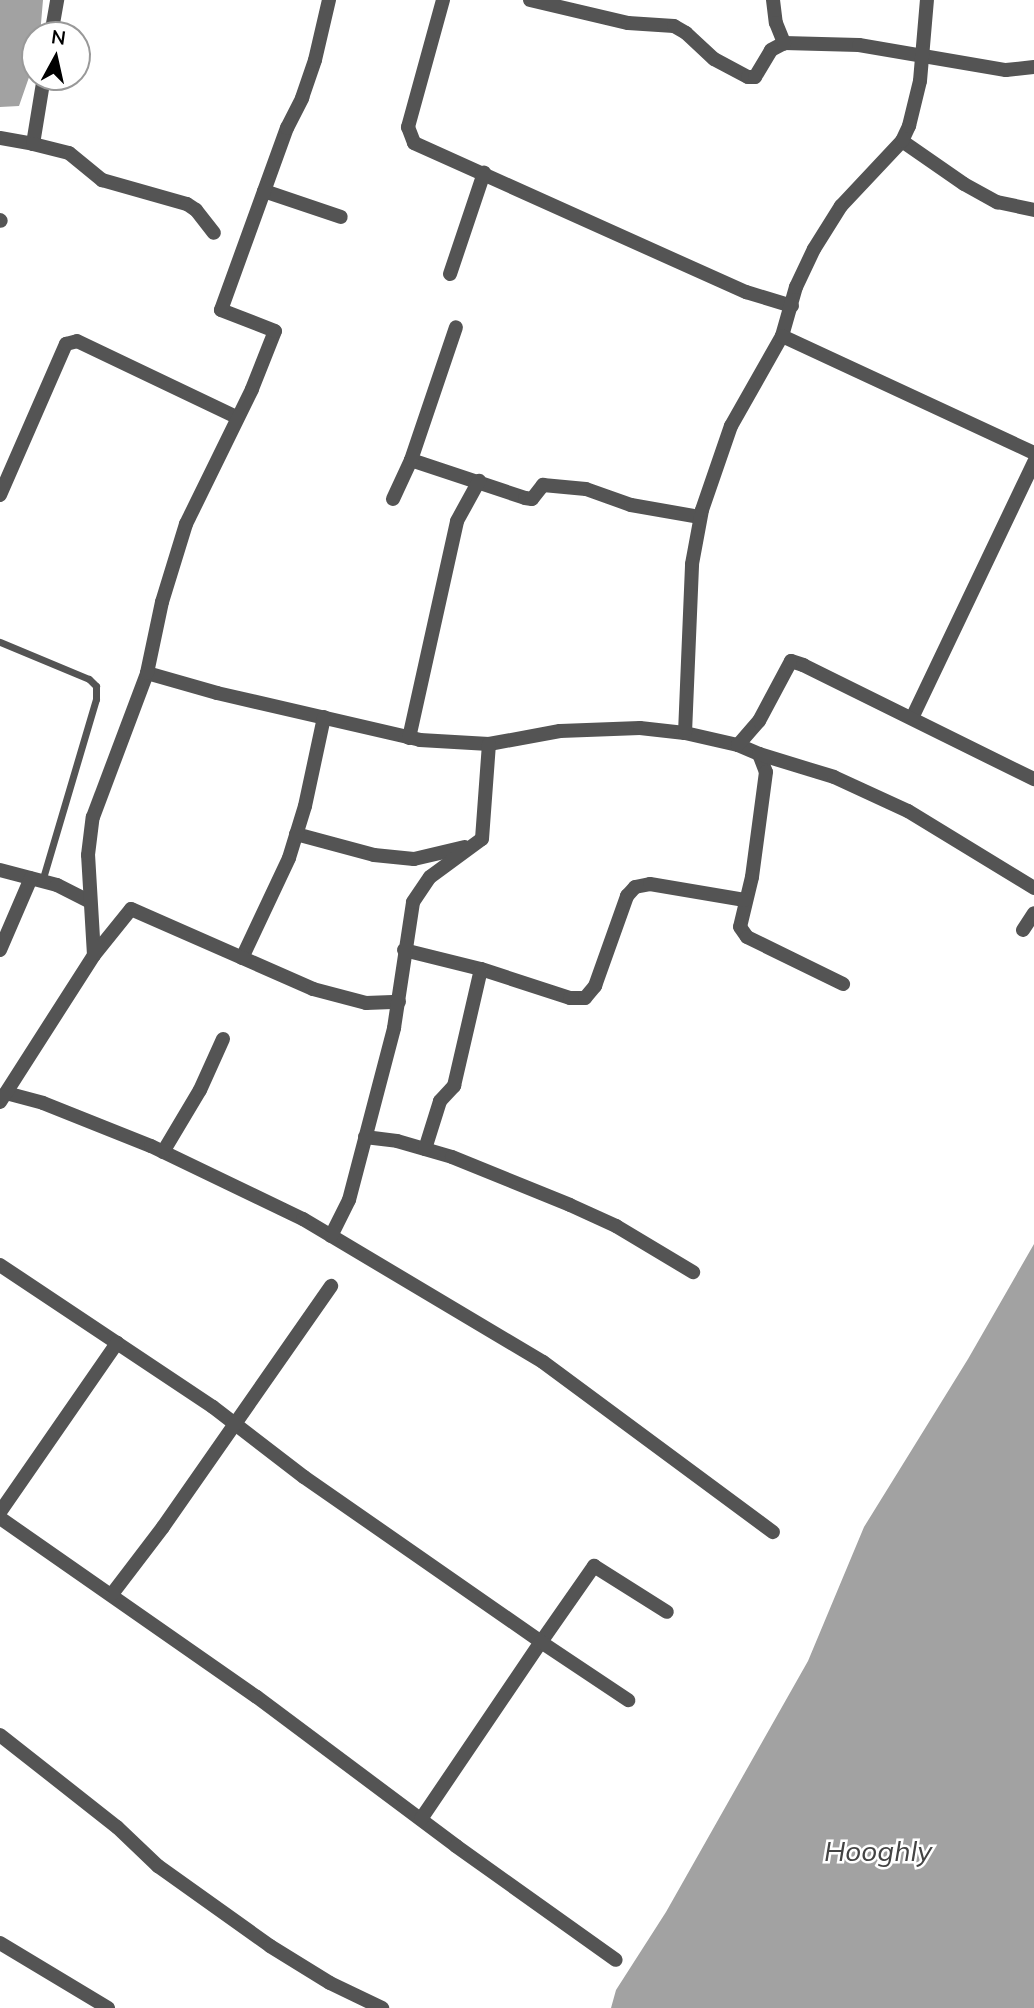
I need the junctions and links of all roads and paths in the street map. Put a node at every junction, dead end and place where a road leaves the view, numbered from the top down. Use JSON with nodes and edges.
{"nodes":[{"id":1,"x":57,"y":0,"type":"edge"},
{"id":2,"x":329,"y":0,"type":"edge"},
{"id":3,"x":443,"y":0,"type":"edge"},
{"id":4,"x":530,"y":0,"type":"edge"},
{"id":5,"x":773,"y":0,"type":"edge"},
{"id":6,"x":927,"y":0,"type":"edge"},
{"id":7,"x":53,"y":21,"type":"edge"},
{"id":8,"x":784,"y":43,"type":"junction"},
{"id":9,"x":923,"y":54,"type":"junction"},
{"id":10,"x":1034,"y":67,"type":"edge"},
{"id":11,"x":42,"y":91,"type":"edge"},
{"id":12,"x":0,"y":138,"type":"edge"},
{"id":13,"x":902,"y":141,"type":"junction"},
{"id":14,"x":33,"y":144,"type":"junction"},
{"id":15,"x":484,"y":173,"type":"junction"},
{"id":16,"x":264,"y":191,"type":"junction"},
{"id":17,"x":1034,"y":210,"type":"edge"},
{"id":18,"x":341,"y":217,"type":"dead end"},
{"id":19,"x":214,"y":233,"type":"dead end"},
{"id":20,"x":450,"y":274,"type":"dead end"},
{"id":21,"x":792,"y":306,"type":"junction"},
{"id":22,"x":456,"y":327,"type":"dead end"},
{"id":23,"x":782,"y":336,"type":"junction"},
{"id":24,"x":236,"y":417,"type":"junction"},
{"id":25,"x":1034,"y":453,"type":"edge"},
{"id":26,"x":411,"y":460,"type":"junction"},
{"id":27,"x":1034,"y":462,"type":"edge"},
{"id":28,"x":478,"y":481,"type":"junction"},
{"id":29,"x":0,"y":495,"type":"edge"},
{"id":30,"x":393,"y":499,"type":"dead end"},
{"id":31,"x":700,"y":517,"type":"junction"},
{"id":32,"x":0,"y":642,"type":"edge"},
{"id":33,"x":147,"y":673,"type":"junction"},
{"id":34,"x":324,"y":717,"type":"junction"},
{"id":35,"x":912,"y":718,"type":"junction"},
{"id":36,"x":685,"y":733,"type":"junction"},
{"id":37,"x":409,"y":738,"type":"junction"},
{"id":38,"x":489,"y":744,"type":"junction"},
{"id":39,"x":738,"y":745,"type":"junction"},
{"id":40,"x":759,"y":754,"type":"junction"},
{"id":41,"x":1034,"y":779,"type":"edge"},
{"id":42,"x":296,"y":834,"type":"junction"},
{"id":43,"x":473,"y":845,"type":"junction"},
{"id":44,"x":0,"y":870,"type":"edge"},
{"id":45,"x":36,"y":880,"type":"junction"},
{"id":46,"x":1034,"y":888,"type":"edge"},
{"id":47,"x":746,"y":900,"type":"junction"},
{"id":48,"x":89,"y":901,"type":"junction"},
{"id":49,"x":1034,"y":913,"type":"edge"},
{"id":50,"x":1023,"y":930,"type":"dead end"},
{"id":51,"x":0,"y":950,"type":"edge"},
{"id":52,"x":404,"y":950,"type":"junction"},
{"id":53,"x":94,"y":955,"type":"junction"},
{"id":54,"x":242,"y":958,"type":"junction"},
{"id":55,"x":481,"y":969,"type":"junction"},
{"id":56,"x":843,"y":984,"type":"dead end"},
{"id":57,"x":399,"y":1002,"type":"junction"},
{"id":58,"x":223,"y":1039,"type":"dead end"},
{"id":59,"x":3,"y":1098,"type":"edge"},
{"id":60,"x":365,"y":1137,"type":"junction"},
{"id":61,"x":425,"y":1149,"type":"junction"},
{"id":62,"x":163,"y":1152,"type":"junction"},
{"id":63,"x":331,"y":1236,"type":"junction"},
{"id":64,"x":0,"y":1265,"type":"edge"},
{"id":65,"x":693,"y":1272,"type":"dead end"},
{"id":66,"x":331,"y":1286,"type":"dead end"},
{"id":67,"x":117,"y":1342,"type":"junction"},
{"id":68,"x":235,"y":1424,"type":"junction"},
{"id":69,"x":0,"y":1512,"type":"edge"},
{"id":70,"x":0,"y":1518,"type":"edge"},
{"id":71,"x":773,"y":1532,"type":"dead end"},
{"id":72,"x":112,"y":1594,"type":"junction"},
{"id":73,"x":667,"y":1612,"type":"dead end"},
{"id":74,"x":541,"y":1642,"type":"junction"},
{"id":75,"x":628,"y":1700,"type":"dead end"},
{"id":76,"x":0,"y":1735,"type":"edge"},
{"id":77,"x":421,"y":1819,"type":"junction"},
{"id":78,"x":0,"y":1943,"type":"edge"},
{"id":79,"x":616,"y":1960,"type":"dead end"},
{"id":80,"x":108,"y":2008,"type":"edge"},
{"id":81,"x":382,"y":2008,"type":"edge"}],
"edges":[{"from":1,"to":7,"type":"street"},
{"from":2,"to":16,"type":"street"},
{"from":3,"to":15,"type":"street"},
{"from":4,"to":8,"type":"street"},
{"from":5,"to":8,"type":"street"},
{"from":6,"to":9,"type":"street"},
{"from":8,"to":9,"type":"street"},
{"from":9,"to":10,"type":"street"},
{"from":9,"to":13,"type":"street"},
{"from":11,"to":14,"type":"street"},
{"from":12,"to":14,"type":"street"},
{"from":13,"to":17,"type":"street"},
{"from":13,"to":21,"type":"street"},
{"from":14,"to":19,"type":"street"},
{"from":15,"to":20,"type":"street"},
{"from":15,"to":21,"type":"street"},
{"from":16,"to":18,"type":"street"},
{"from":16,"to":24,"type":"street"},
{"from":21,"to":23,"type":"street"},
{"from":22,"to":26,"type":"street"},
{"from":23,"to":25,"type":"street"},
{"from":23,"to":31,"type":"street"},
{"from":24,"to":29,"type":"street"},
{"from":24,"to":33,"type":"street"},
{"from":26,"to":28,"type":"street"},
{"from":26,"to":30,"type":"street"},
{"from":27,"to":35,"type":"street"},
{"from":28,"to":31,"type":"street"},
{"from":28,"to":37,"type":"street"},
{"from":31,"to":36,"type":"street"},
{"from":32,"to":45,"type":"lane"},
{"from":33,"to":34,"type":"street"},
{"from":33,"to":48,"type":"street"},
{"from":34,"to":37,"type":"street"},
{"from":34,"to":42,"type":"street"},
{"from":35,"to":39,"type":"street"},
{"from":35,"to":41,"type":"street"},
{"from":36,"to":38,"type":"street"},
{"from":36,"to":39,"type":"street"},
{"from":37,"to":38,"type":"street"},
{"from":38,"to":43,"type":"street"},
{"from":39,"to":40,"type":"street"},
{"from":40,"to":46,"type":"street"},
{"from":40,"to":47,"type":"street"},
{"from":42,"to":43,"type":"street"},
{"from":42,"to":54,"type":"street"},
{"from":43,"to":52,"type":"street"},
{"from":44,"to":45,"type":"street"},
{"from":45,"to":48,"type":"street"},
{"from":45,"to":51,"type":"street"},
{"from":47,"to":55,"type":"street"},
{"from":47,"to":56,"type":"street"},
{"from":48,"to":53,"type":"street"},
{"from":49,"to":50,"type":"street"},
{"from":52,"to":55,"type":"street"},
{"from":52,"to":57,"type":"street"},
{"from":53,"to":54,"type":"street"},
{"from":53,"to":59,"type":"street"},
{"from":54,"to":57,"type":"street"},
{"from":55,"to":61,"type":"street"},
{"from":57,"to":60,"type":"street"},
{"from":58,"to":62,"type":"street"},
{"from":59,"to":62,"type":"street"},
{"from":60,"to":61,"type":"street"},
{"from":60,"to":63,"type":"street"},
{"from":61,"to":65,"type":"street"},
{"from":62,"to":63,"type":"street"},
{"from":63,"to":71,"type":"street"},
{"from":64,"to":67,"type":"street"},
{"from":66,"to":68,"type":"street"},
{"from":67,"to":68,"type":"street"},
{"from":67,"to":69,"type":"street"},
{"from":68,"to":72,"type":"street"},
{"from":68,"to":74,"type":"street"},
{"from":70,"to":72,"type":"street"},
{"from":72,"to":77,"type":"street"},
{"from":73,"to":74,"type":"street"},
{"from":74,"to":75,"type":"street"},
{"from":74,"to":77,"type":"street"},
{"from":76,"to":81,"type":"street"},
{"from":77,"to":79,"type":"street"},
{"from":78,"to":80,"type":"street"}]}
